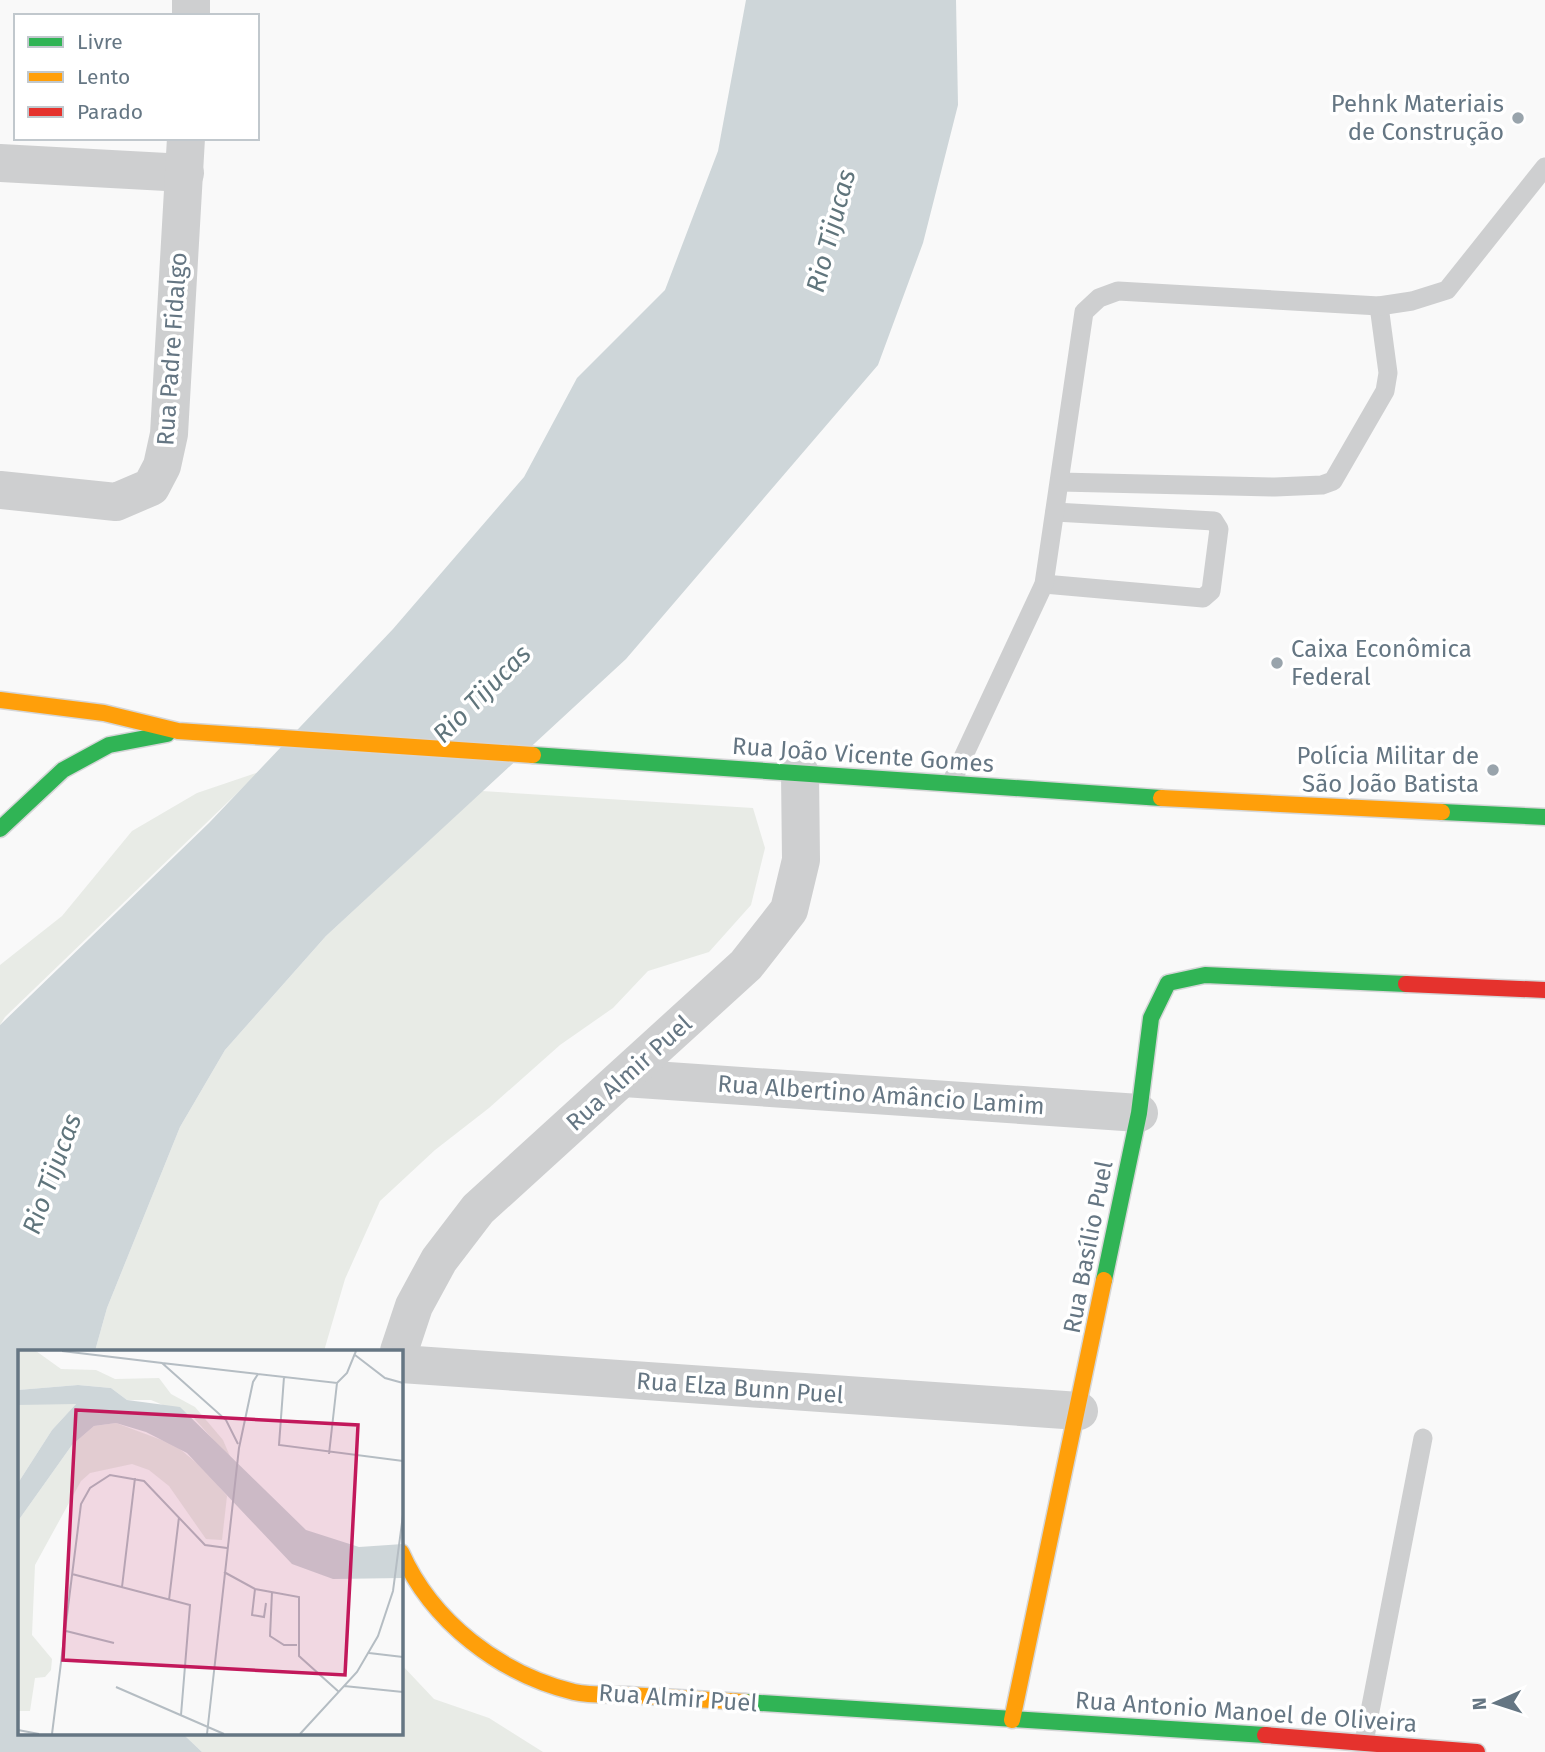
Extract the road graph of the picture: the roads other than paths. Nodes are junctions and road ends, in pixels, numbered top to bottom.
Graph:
1 (186, 155) edge
2 (0, 163) edge
3 (1545, 167) edge
4 (1380, 306) junction
5 (1060, 482) junction
6 (0, 490) edge
7 (1055, 512) junction
8 (1044, 584) junction
9 (0, 700) edge
10 (178, 731) junction
11 (800, 773) junction
12 (951, 783) junction
13 (1545, 817) edge
14 (0, 829) edge
15 (1545, 990) edge
16 (624, 1078) junction
17 (1139, 1113) junction
18 (399, 1350) edge
19 (402, 1364) edge
20 (1079, 1411) junction
21 (1423, 1438) dead end
22 (402, 1555) edge
23 (1012, 1720) junction
24 (1364, 1742) junction
25 (1477, 1752) edge

1 - 2 street
1 - 6 street, Rua Padre Fidalgo
3 - 4 lane
4 - 5 lane
4 - 5 lane
5 - 7 lane
7 - 8 lane
7 - 8 lane
8 - 12 lane
9 - 10 street
10 - 11 street, Rua João Vicente Gomes
10 - 14 street
11 - 12 street, Rua João Vicente Gomes
11 - 16 street, Rua Almir Puel
12 - 13 street, Rua João Vicente Gomes
15 - 17 street, Rua Basílio Puel
16 - 17 street, Rua Albertino Amâncio Lamim
16 - 18 street, Rua Almir Puel
17 - 20 street, Rua Basílio Puel
19 - 20 street, Rua Elza Bunn Puel
20 - 23 street, Rua Basílio Puel
21 - 24 lane
22 - 23 street, Rua Almir Puel
23 - 24 street, Rua Antonio Manoel de Oliveira
24 - 25 street, Rua Antonio Manoel de Oliveira

